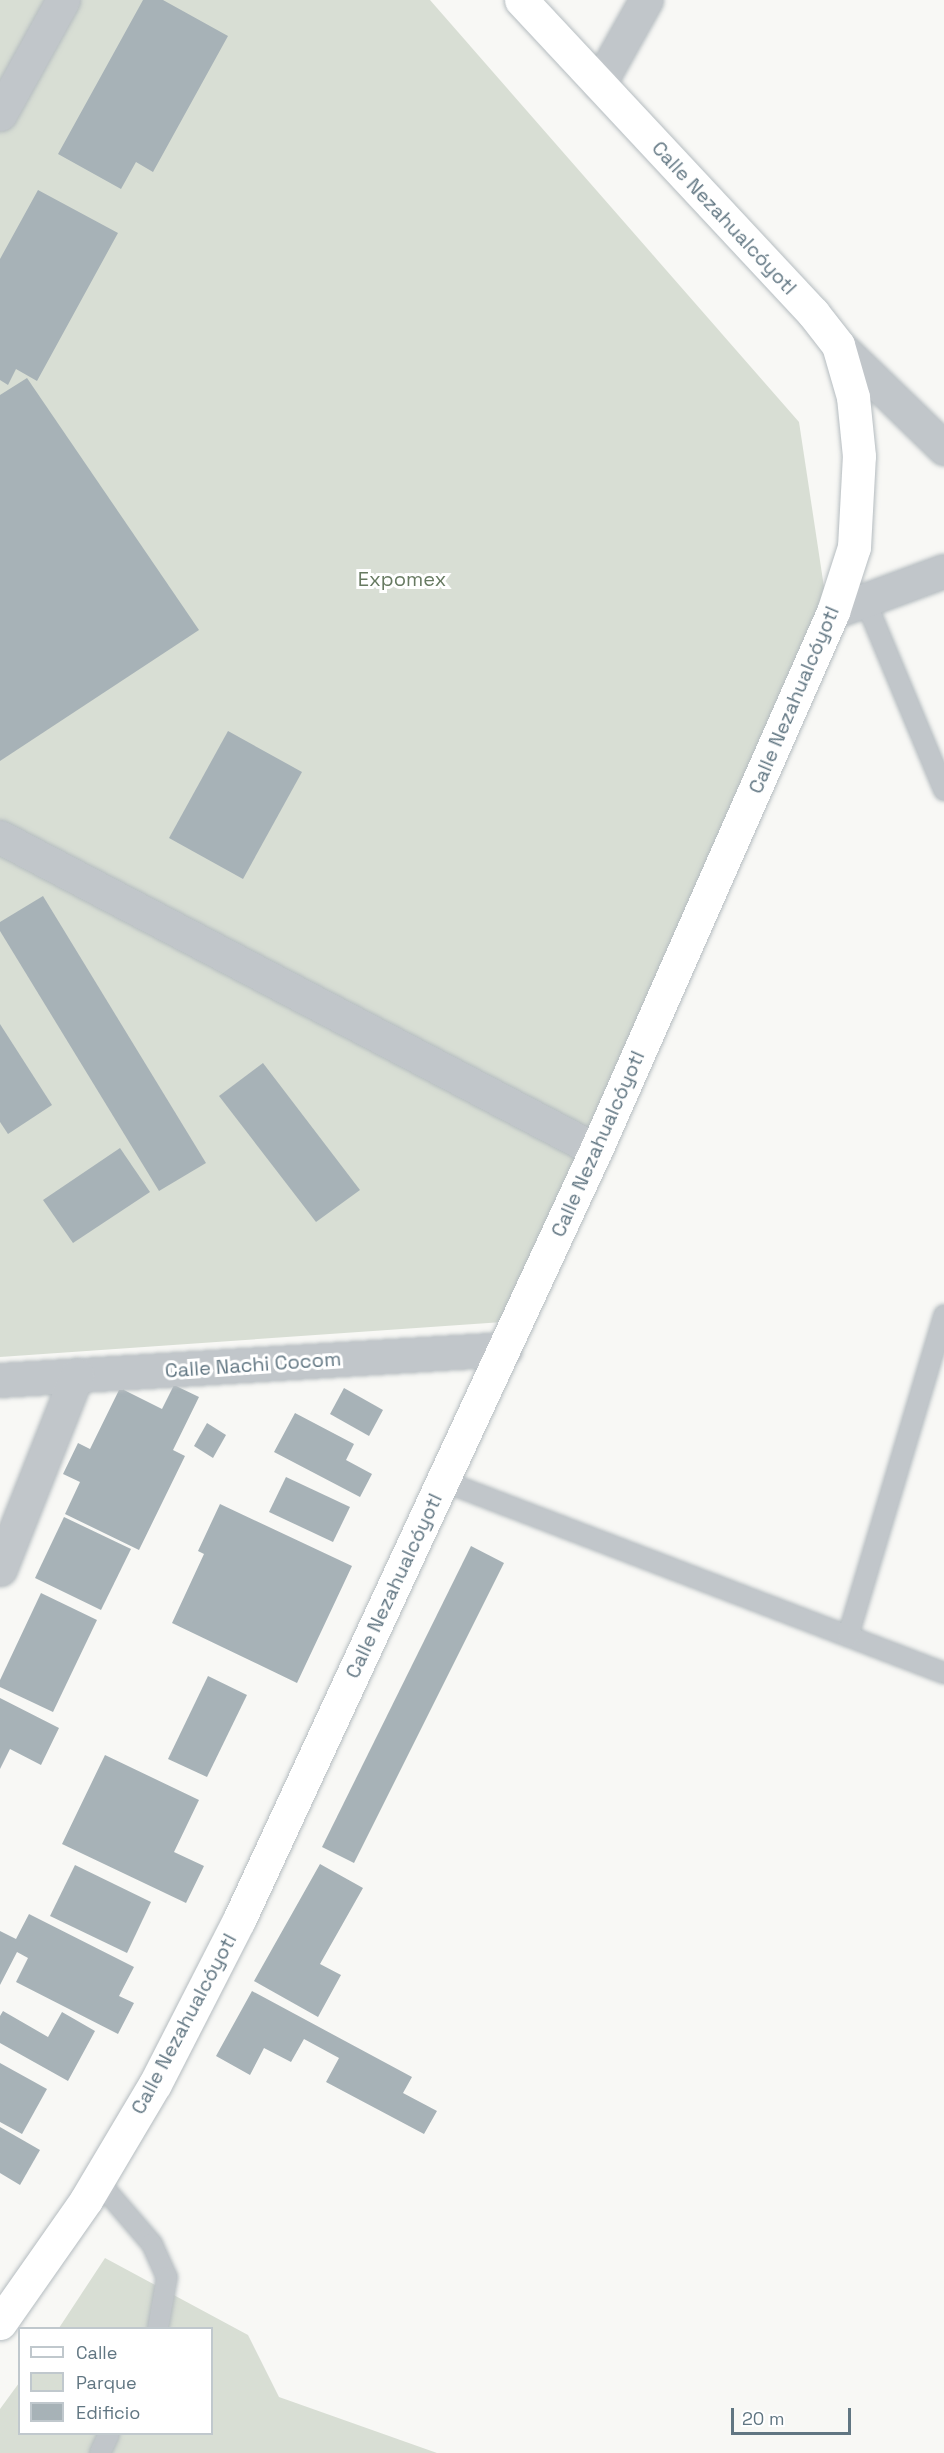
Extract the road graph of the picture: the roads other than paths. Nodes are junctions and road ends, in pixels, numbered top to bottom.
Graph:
1 (63, 0) edge
2 (520, 0) edge
3 (646, 0) edge
4 (599, 84) junction
5 (0, 114) edge
6 (838, 345) junction
7 (944, 448) edge
8 (944, 571) edge
9 (865, 600) junction
10 (833, 612) junction
11 (944, 790) edge
12 (0, 837) edge
13 (596, 1150) junction
14 (944, 1316) edge
15 (505, 1349) junction
16 (77, 1375) junction
17 (0, 1380) edge
18 (443, 1481) junction
19 (0, 1569) edge
20 (848, 1636) junction
21 (944, 1674) edge
22 (98, 2181) junction
23 (0, 2323) edge
24 (158, 2327) edge
25 (108, 2435) edge
26 (99, 2453) edge

1 - 5 street
2 - 4 street, Calle Nezahualcóyotl
3 - 4 street
4 - 6 street, Calle Nezahualcóyotl
6 - 7 street
6 - 10 street, Calle Nezahualcóyotl
8 - 9 street
9 - 10 street
9 - 11 lane
10 - 13 street, Calle Nezahualcóyotl
12 - 13 street
13 - 15 street, Calle Nezahualcóyotl
14 - 20 lane
15 - 16 street, Calle Nachi Cocom
15 - 18 street, Calle Nezahualcóyotl
16 - 17 street, Calle Nachi Cocom
16 - 19 street
18 - 20 lane
18 - 22 street, Calle Nezahualcóyotl
20 - 21 lane
22 - 23 street, Calle Nezahualcóyotl
22 - 24 lane
25 - 26 lane

